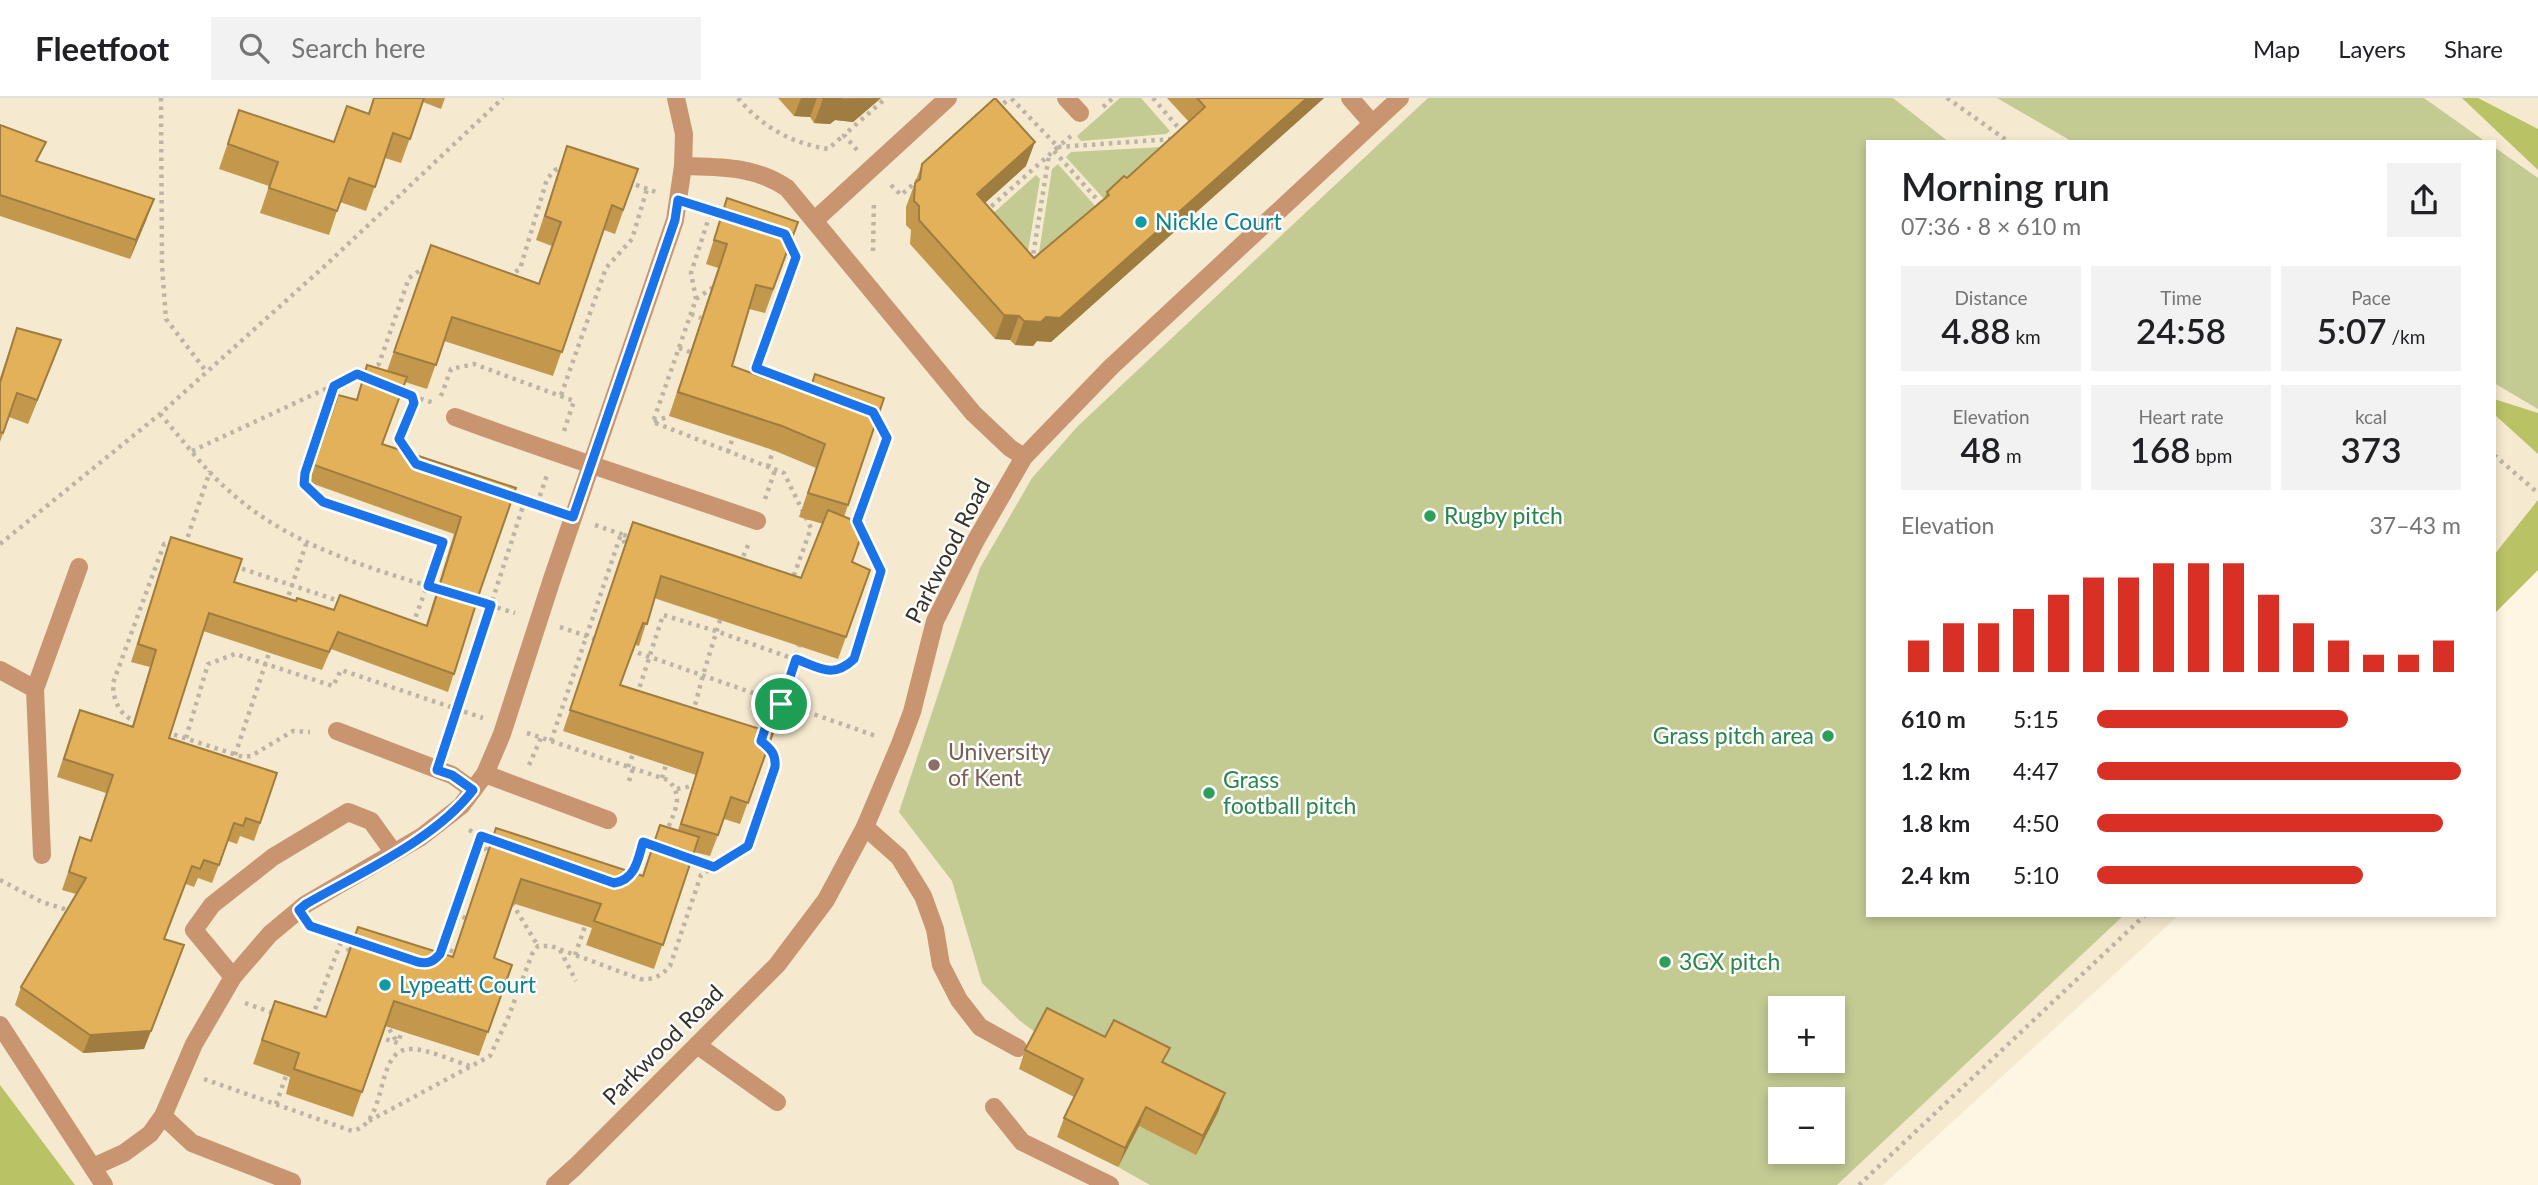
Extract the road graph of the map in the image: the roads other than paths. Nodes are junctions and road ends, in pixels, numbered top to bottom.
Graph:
1 (676, 98) edge
2 (948, 98) edge
3 (1066, 98) edge
4 (1350, 98) edge
5 (1400, 98) edge
6 (1084, 119) road end
7 (1372, 123) junction
8 (683, 166) junction
9 (815, 220) junction
10 (455, 416) dead end
11 (1024, 457) junction
12 (591, 463) junction
13 (757, 521) dead end
14 (79, 567) dead end
15 (0, 670) edge
16 (35, 690) junction
17 (337, 731) dead end
18 (485, 774) junction
19 (473, 790) junction
20 (608, 820) dead end
21 (864, 827) junction
22 (394, 853) junction
23 (42, 855) dead end
24 (230, 982) junction
25 (0, 1026) edge
26 (698, 1045) junction
27 (1018, 1048) dead end
28 (777, 1102) dead end
29 (994, 1107) dead end
30 (163, 1116) junction
31 (93, 1167) junction
32 (292, 1182) dead end
33 (104, 1185) edge
34 (555, 1185) edge
35 (1110, 1185) edge

1 - 8 street
2 - 9 street
3 - 6 street
4 - 7 street
5 - 7 street, Parkwood Road
7 - 11 street, Parkwood Road
8 - 9 street
8 - 12 street
9 - 11 street
10 - 12 street
11 - 21 street, Parkwood Road
12 - 13 street
12 - 18 street
14 - 16 street
15 - 16 street
16 - 23 street
17 - 19 street
18 - 19 street
18 - 20 street
19 - 22 street
21 - 26 street, Parkwood Road
21 - 27 street
22 - 24 street
22 - 24 street
24 - 30 street
25 - 31 street
26 - 28 street
26 - 34 street, Parkwood Road
29 - 35 street
30 - 31 street
30 - 32 street
31 - 33 street

